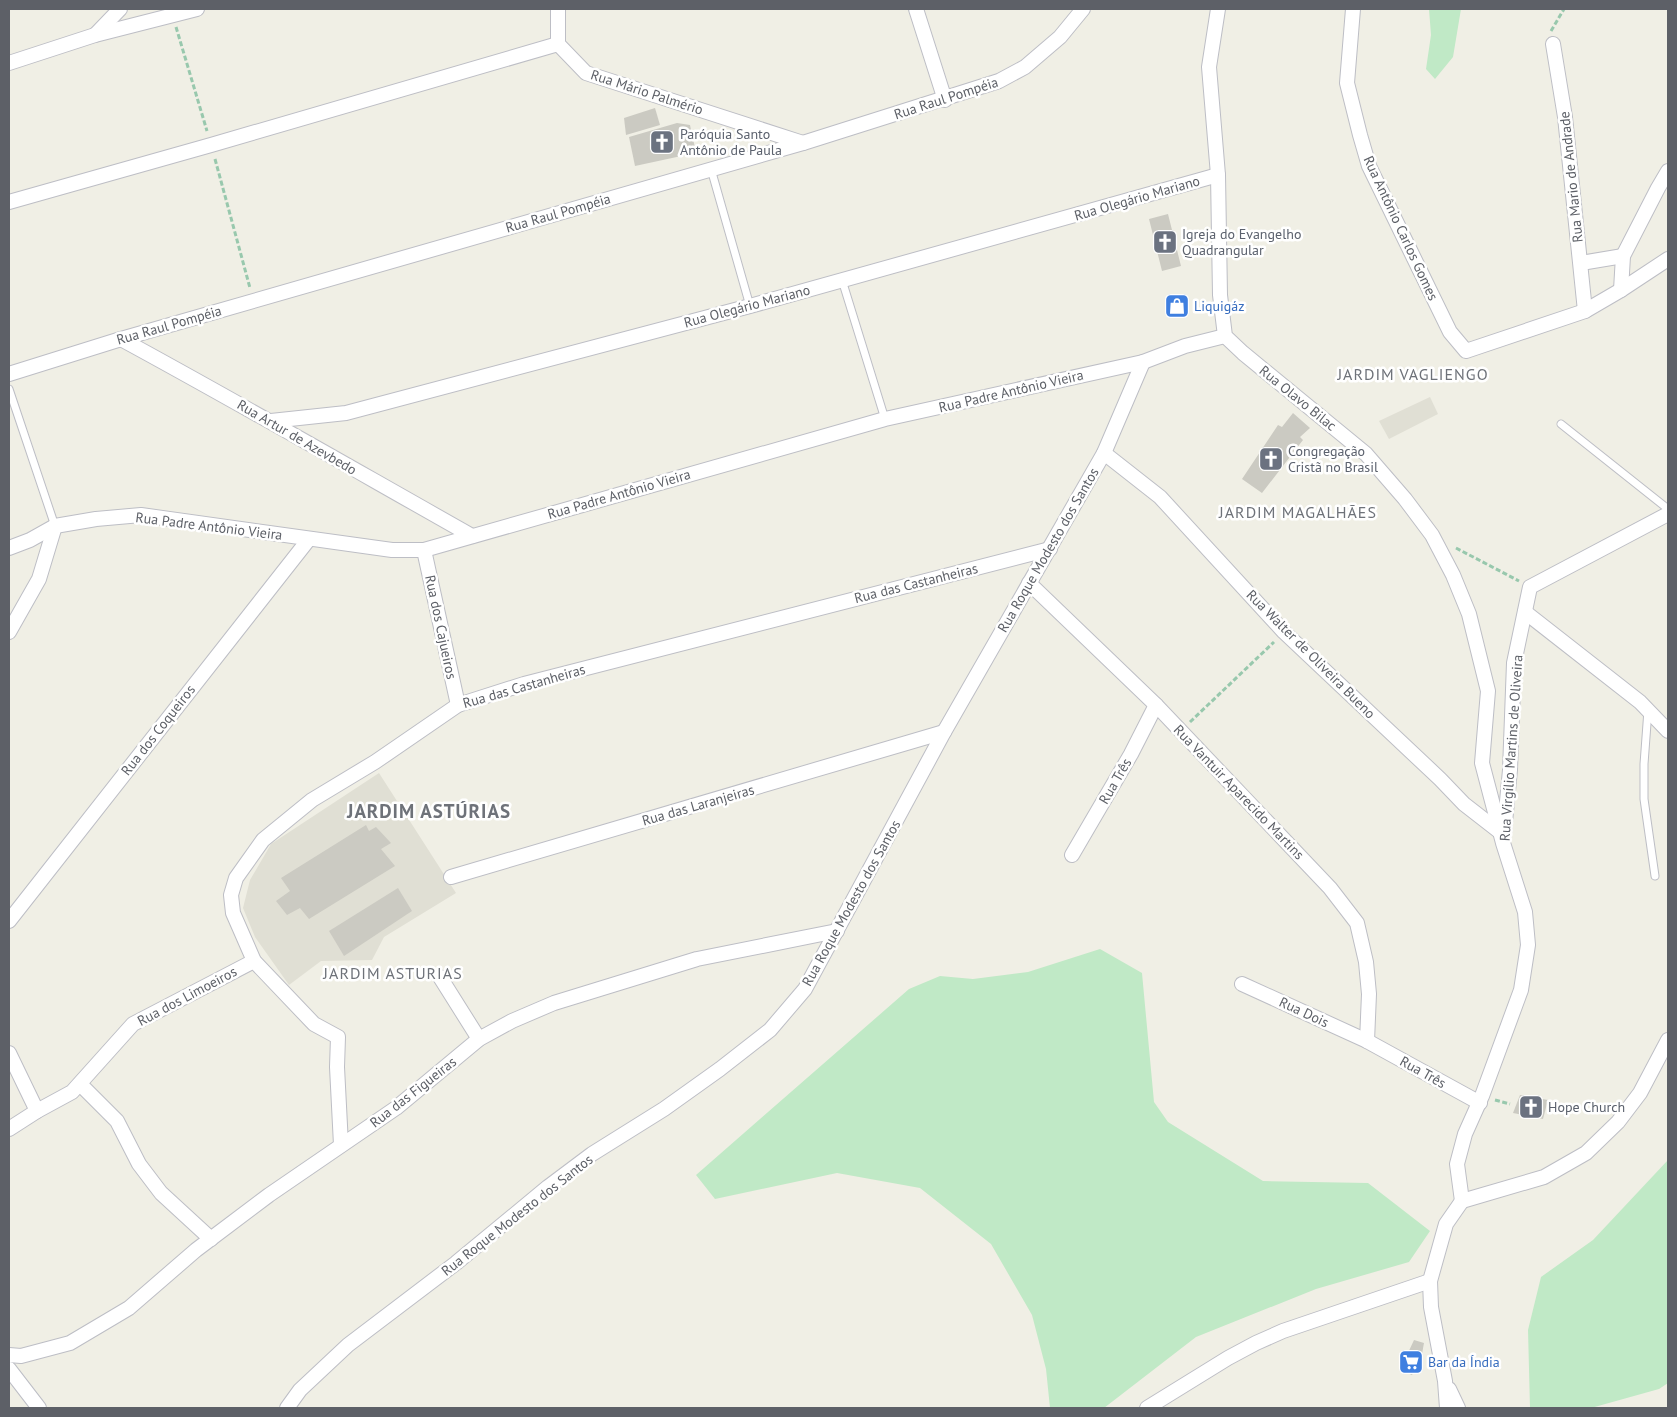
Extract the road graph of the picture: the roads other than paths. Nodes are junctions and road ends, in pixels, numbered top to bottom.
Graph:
1 (120, 9) edge
2 (197, 9) edge
3 (558, 9) edge
4 (916, 9) edge
5 (1083, 9) edge
6 (1218, 9) edge
7 (1353, 9) edge
8 (95, 35) junction
9 (558, 44) junction
10 (1553, 44) road end
11 (9, 63) edge
12 (945, 100) junction
13 (803, 143) junction
14 (710, 168) junction
15 (1668, 171) edge
16 (1218, 175) junction
17 (9, 202) edge
18 (1623, 256) junction
19 (1668, 259) edge
20 (1580, 263) junction
21 (842, 280) junction
22 (1621, 290) junction
23 (750, 306) junction
24 (1585, 311) junction
25 (1225, 336) junction
26 (121, 339) junction
27 (1143, 362) junction
28 (9, 374) edge
29 (9, 389) edge
30 (885, 419) junction
31 (271, 421) junction
32 (1561, 424) dead end
33 (1104, 452) junction
34 (1668, 509) edge
35 (1668, 514) edge
36 (55, 526) junction
37 (472, 536) junction
38 (309, 539) junction
39 (9, 548) edge
40 (1050, 549) junction
41 (424, 550) junction
42 (1029, 582) junction
43 (1525, 612) junction
44 (9, 632) edge
45 (458, 705) junction
46 (1156, 705) junction
47 (1648, 710) junction
48 (1668, 731) edge
49 (944, 732) junction
50 (1501, 838) junction
51 (1072, 855) dead end
52 (1655, 876) dead end
53 (451, 877) dead end
54 (9, 921) edge
55 (837, 931) junction
56 (254, 961) junction
57 (440, 977) dead end
58 (1242, 984) dead end
59 (479, 1040) junction
60 (1668, 1040) edge
61 (1367, 1041) junction
62 (9, 1053) edge
63 (80, 1084) junction
64 (1480, 1103) junction
65 (37, 1111) junction
66 (9, 1129) edge
67 (341, 1145) junction
68 (1462, 1202) junction
69 (211, 1239) junction
70 (1430, 1281) junction
71 (9, 1355) edge
72 (9, 1369) edge
73 (1445, 1381) junction
74 (39, 1408) edge
75 (288, 1408) edge
76 (1147, 1408) edge
77 (1447, 1408) edge
78 (1458, 1408) edge

1 - 8 street
2 - 8 street
3 - 9 street
4 - 12 street
5 - 12 street, Rua Raul Pompéia
6 - 16 street
7 - 24 street, Rua Antônio Carlos Gomes
8 - 11 street
9 - 13 street, Rua Mário Palmério
9 - 17 street
10 - 20 street, Rua Mario de Andrade
12 - 13 street, Rua Raul Pompéia
13 - 14 street, Rua Raul Pompéia
14 - 23 lane
14 - 26 street, Rua Raul Pompéia
15 - 18 street
16 - 21 street, Rua Olegário Mariano
16 - 25 street
18 - 20 street
18 - 22 street
19 - 22 street
20 - 24 street, Rua Mario de Andrade
21 - 23 street, Rua Olegário Mariano
21 - 30 lane
22 - 24 street
23 - 31 street, Rua Olegário Mariano
25 - 27 street, Rua Padre Antônio Vieira
25 - 50 street, Rua Olavo Bilac
26 - 28 street, Rua Raul Pompéia
26 - 31 street, Rua Artur de Azevbedo
27 - 30 street, Rua Padre Antônio Vieira
27 - 33 street, Rua Roque Modesto dos Santos
29 - 36 lane
30 - 37 street, Rua Padre Antônio Vieira
31 - 37 street, Rua Artur de Azevbedo
32 - 34 lane
33 - 40 street, Rua Roque Modesto dos Santos
33 - 50 street, Rua Walter de Oliveira Bueno
35 - 43 street, Rua Virgílio Martins de Oliveira
36 - 38 street, Rua Padre Antônio Vieira
36 - 39 street, Rua Padre Antônio Vieira
36 - 44 street
37 - 41 street, Rua Padre Antônio Vieira
38 - 41 street, Rua Padre Antônio Vieira
38 - 54 street, Rua dos Coqueiros
40 - 42 street, Rua Roque Modesto dos Santos
40 - 45 street, Rua das Castanheiras
41 - 45 street, Rua dos Cajueiros
42 - 46 street, Rua Vantuir Aparecido Martins
42 - 49 street, Rua Roque Modesto dos Santos
43 - 47 street
43 - 50 street, Rua Virgílio Martins de Oliveira
45 - 56 street, Rua das Castanheiras
46 - 51 street, Rua Três
46 - 61 street, Rua Vantuir Aparecido Martins
47 - 48 street
47 - 52 lane
49 - 53 street, Rua das Laranjeiras
49 - 55 street, Rua Roque Modesto dos Santos
50 - 64 street, Rua Virgílio Martins de Oliveira
55 - 59 street, Rua das Figueiras
55 - 75 street, Rua Roque Modesto dos Santos
56 - 63 street, Rua dos Limoeiros
56 - 67 street, Rua das Castanheiras
57 - 59 street
58 - 61 street, Rua Dois
59 - 67 street, Rua das Figueiras
60 - 68 street
61 - 64 street, Rua Três
62 - 65 street
63 - 65 street, Rua dos Limoeiros
63 - 69 street
64 - 68 street, Rua Virgílio Martins de Oliveira
65 - 66 street, Rua dos Limoeiros
67 - 69 street, Rua das Figueiras
68 - 70 street
69 - 71 street, Rua das Figueiras
70 - 73 street
70 - 76 street
72 - 74 street
73 - 77 street
73 - 78 street

